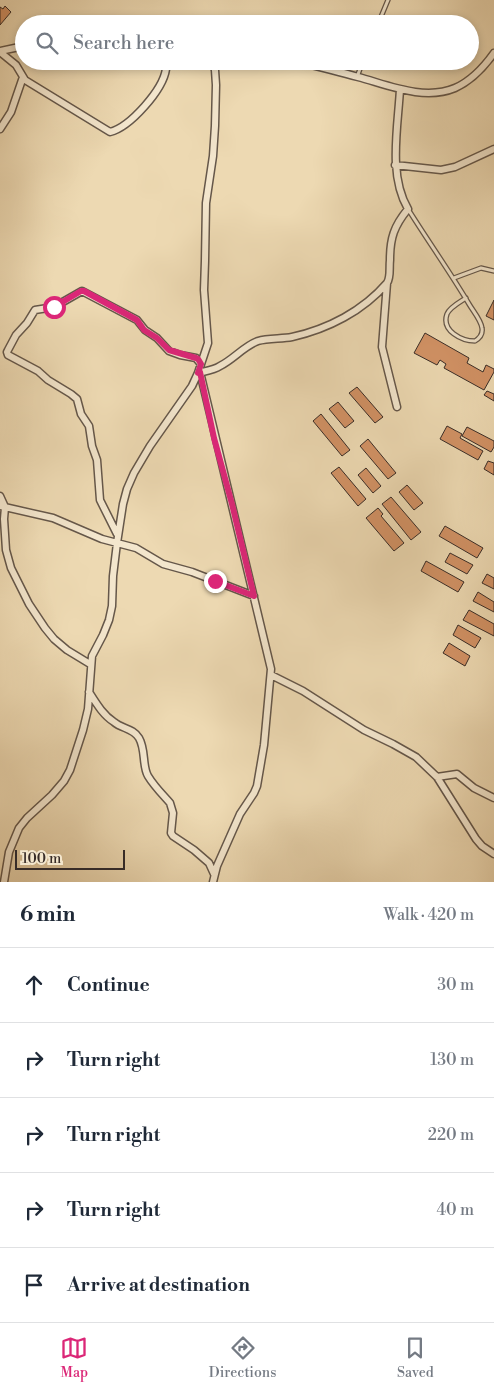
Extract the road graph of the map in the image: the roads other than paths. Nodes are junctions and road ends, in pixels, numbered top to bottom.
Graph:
1 (388, 0) edge
2 (382, 15) edge
3 (15, 48) edge
4 (0, 51) edge
5 (494, 52) edge
6 (15, 64) edge
7 (19, 70) edge
8 (166, 70) edge
9 (214, 70) edge
10 (330, 70) edge
11 (360, 70) edge
12 (23, 77) junction
13 (357, 77) junction
14 (400, 89) junction
15 (0, 130) edge
16 (494, 149) edge
17 (395, 165) junction
18 (408, 209) junction
19 (494, 271) edge
20 (454, 278) junction
21 (387, 284) junction
22 (466, 298) junction
23 (201, 364) junction
24 (199, 372) junction
25 (397, 406) dead end
26 (0, 496) edge
27 (3, 506) edge
28 (118, 536) junction
29 (117, 543) junction
30 (254, 596) junction
31 (90, 664) junction
32 (271, 675) junction
33 (89, 692) junction
34 (437, 777) junction
35 (494, 798) edge
36 (494, 854) edge
37 (214, 874) junction
38 (4, 882) edge
39 (213, 882) edge

1 - 2 lane
3 - 4 street
4 - 6 street
5 - 14 street
7 - 12 street
8 - 12 street
9 - 23 street
10 - 13 street
11 - 13 lane
12 - 15 street
13 - 14 street
14 - 17 street
16 - 17 street
17 - 18 street
18 - 20 lane
18 - 21 street
19 - 20 lane
20 - 22 lane
21 - 24 street
21 - 25 street
22 - 22 lane
23 - 24 street
23 - 28 street
24 - 28 street
24 - 30 street
26 - 27 street
27 - 29 street
27 - 31 street
28 - 29 street
29 - 30 street
29 - 31 street
30 - 32 street
31 - 33 street
32 - 34 street
32 - 37 street
33 - 37 street
33 - 38 street
34 - 35 street
34 - 36 street
37 - 39 street

